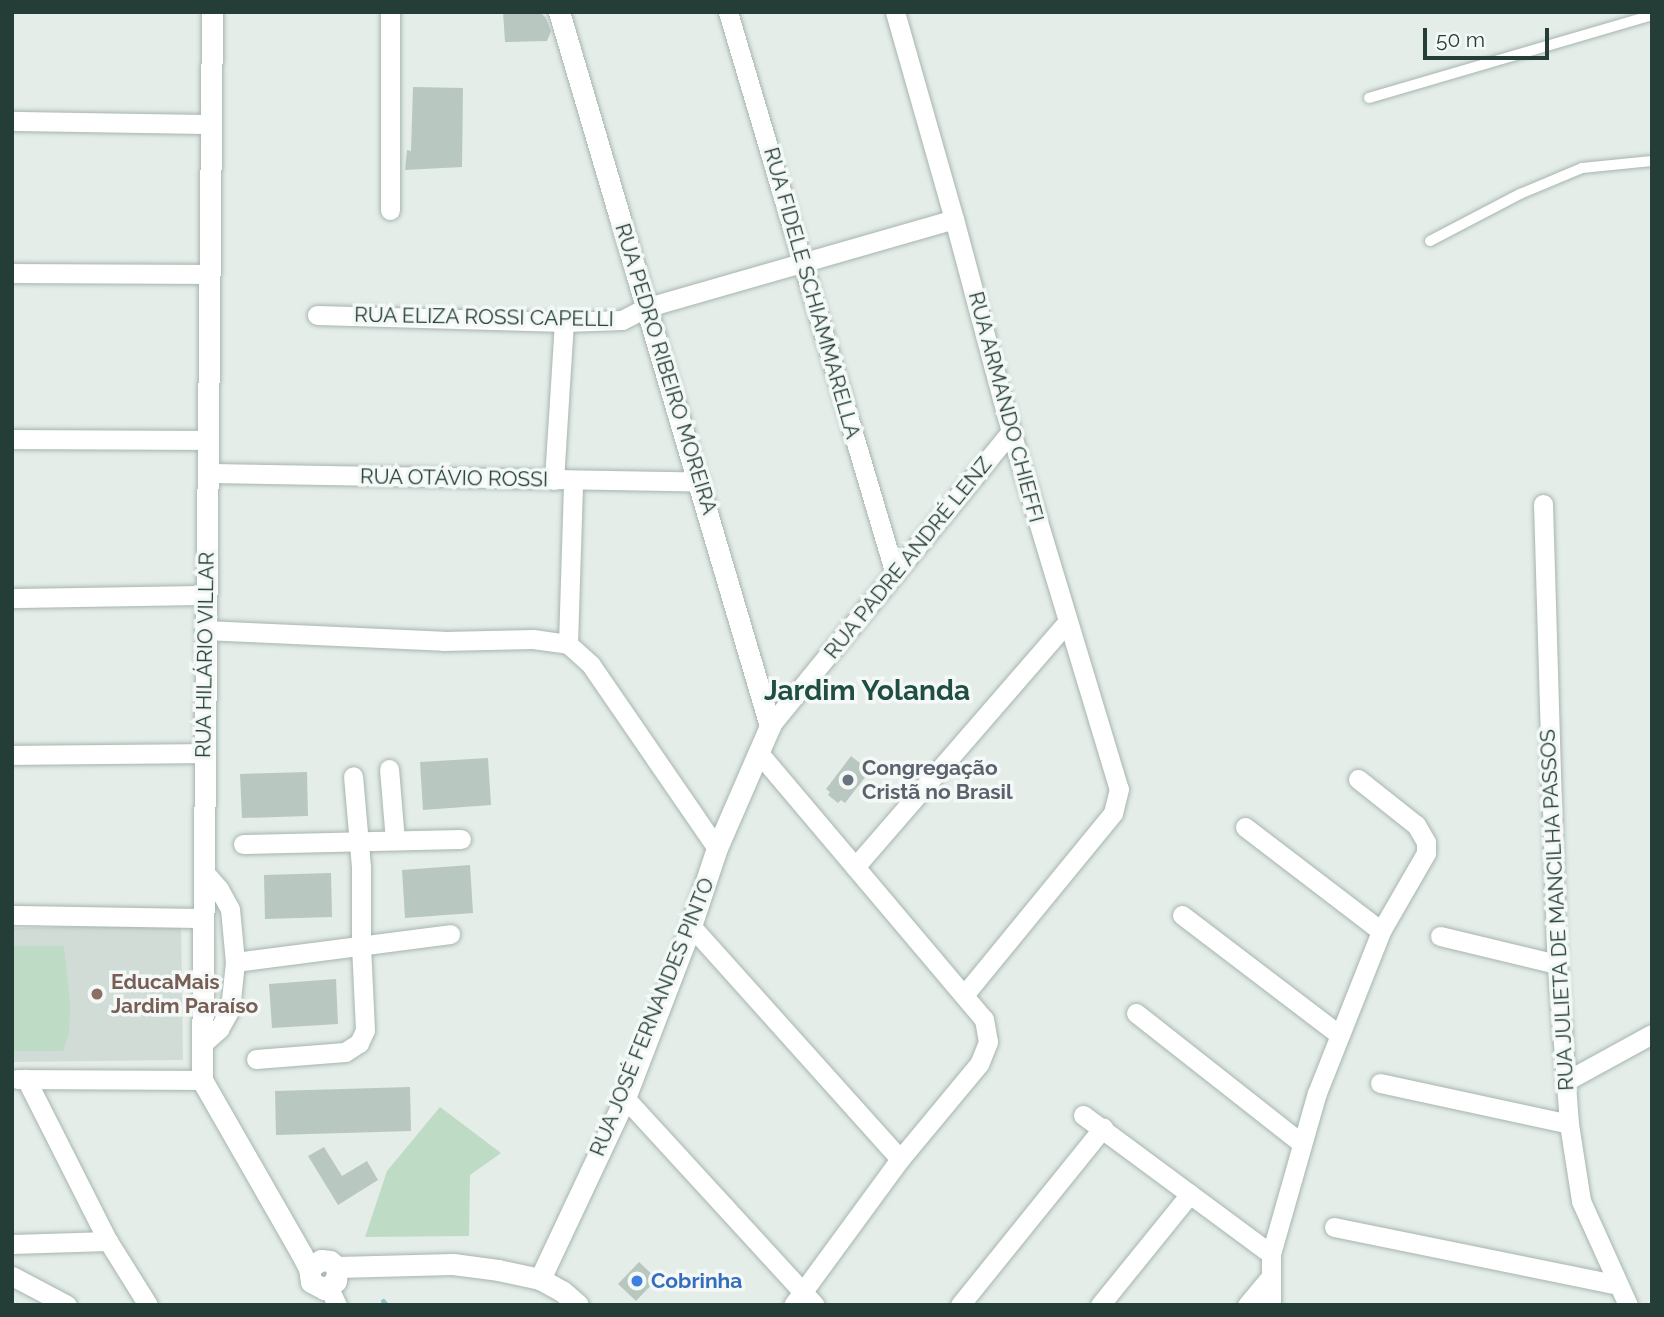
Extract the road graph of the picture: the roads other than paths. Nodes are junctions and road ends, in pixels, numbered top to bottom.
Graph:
1 (212, 12) edge
2 (390, 12) edge
3 (559, 12) edge
4 (728, 12) edge
5 (895, 12) edge
6 (1652, 15) edge
7 (1369, 98) dead end
8 (12, 121) edge
9 (211, 124) junction
10 (1652, 161) edge
11 (390, 209) dead end
12 (954, 219) junction
13 (1430, 241) dead end
14 (803, 262) junction
15 (12, 273) edge
16 (209, 274) junction
17 (648, 307) junction
18 (317, 315) dead end
19 (564, 322) junction
20 (1011, 432) junction
21 (12, 439) edge
22 (208, 440) junction
23 (207, 474) junction
24 (564, 481) junction
25 (700, 482) junction
26 (1543, 504) dead end
27 (895, 574) junction
28 (206, 595) junction
29 (12, 597) edge
30 (1067, 622) junction
31 (204, 630) junction
32 (568, 644) junction
33 (771, 726) junction
34 (758, 752) junction
35 (203, 753) junction
36 (12, 755) edge
37 (389, 769) dead end
38 (354, 776) dead end
39 (1358, 779) dead end
40 (1245, 827) dead end
41 (461, 839) dead end
42 (360, 840) junction
43 (395, 840) junction
44 (243, 844) dead end
45 (717, 848) junction
46 (855, 867) junction
47 (204, 872) junction
48 (12, 915) edge
49 (1182, 915) dead end
50 (203, 918) junction
51 (691, 926) junction
52 (1381, 931) junction
53 (450, 934) dead end
54 (1440, 936) dead end
55 (361, 944) junction
56 (235, 961) junction
57 (1557, 964) junction
58 (964, 995) junction
59 (1136, 1013) dead end
60 (1338, 1034) junction
61 (1652, 1034) edge
62 (202, 1044) junction
63 (256, 1059) dead end
64 (19, 1079) edge
65 (202, 1080) junction
66 (1566, 1081) junction
67 (1380, 1083) dead end
68 (625, 1098) junction
69 (1083, 1115) dead end
70 (1569, 1124) junction
71 (1103, 1128) junction
72 (1301, 1143) junction
73 (900, 1159) junction
74 (1190, 1194) junction
75 (1334, 1227) dead end
76 (108, 1241) junction
77 (12, 1244) edge
78 (1271, 1254) junction
79 (337, 1267) junction
80 (309, 1268) junction
81 (12, 1276) edge
82 (1270, 1278) junction
83 (540, 1279) junction
84 (1618, 1285) junction
85 (333, 1296) edge
86 (804, 1300) edge
87 (66, 1305) edge
88 (148, 1305) edge
89 (578, 1305) edge
90 (960, 1305) edge
91 (1100, 1305) edge
92 (1247, 1305) edge
93 (1271, 1305) edge
94 (1628, 1305) edge

1 - 9 street, RUA HILÁRIO VILLAR
2 - 11 street
3 - 17 street, RUA PEDRO RIBEIRO MOREIRA
4 - 14 street, RUA FIDELE SCHIAMMARELLA
5 - 12 street, RUA ARMANDO CHIEFFI
6 - 7 lane
8 - 9 street
9 - 16 street, RUA HILÁRIO VILLAR
10 - 13 lane
12 - 14 street, RUA ELIZA ROSSI CAPELLI
12 - 20 street, RUA ARMANDO CHIEFFI
14 - 17 street, RUA ELIZA ROSSI CAPELLI
14 - 27 street, RUA FIDELE SCHIAMMARELLA
15 - 16 street
16 - 22 street, RUA HILÁRIO VILLAR
17 - 19 street, RUA ELIZA ROSSI CAPELLI
17 - 25 street, RUA PEDRO RIBEIRO MOREIRA
18 - 19 street, RUA ELIZA ROSSI CAPELLI
19 - 24 street
20 - 27 street, RUA PADRE ANDRÉ LENZ
20 - 30 street, RUA ARMANDO CHIEFFI
21 - 22 street
22 - 23 street, RUA HILÁRIO VILLAR
23 - 24 street, RUA OTÁVIO ROSSI
23 - 28 street, RUA HILÁRIO VILLAR
24 - 25 street, RUA OTÁVIO ROSSI
24 - 32 street
25 - 33 street, RUA PEDRO RIBEIRO MOREIRA
26 - 57 street, RUA JULIETA DE MANCILHA PASSOS
27 - 33 street, RUA PADRE ANDRÉ LENZ
28 - 29 street
28 - 31 street, RUA HILÁRIO VILLAR
30 - 46 street
30 - 58 street, RUA ARMANDO CHIEFFI
31 - 32 street
31 - 35 street, RUA HILÁRIO VILLAR
32 - 45 street
33 - 34 street, RUA PADRE ANDRÉ LENZ
34 - 45 street, RUA JOSÉ FERNANDES PINTO
34 - 46 street
35 - 36 street
35 - 47 street, RUA HILÁRIO VILLAR
37 - 43 street
38 - 42 street
39 - 52 street
40 - 52 street
41 - 43 street
42 - 43 street
42 - 44 street
42 - 55 street
45 - 51 street, RUA JOSÉ FERNANDES PINTO
46 - 58 street
47 - 50 street, RUA HILÁRIO VILLAR
47 - 56 street
48 - 50 street
49 - 60 street
50 - 62 street, RUA HILÁRIO VILLAR
51 - 68 street, RUA JOSÉ FERNANDES PINTO
51 - 73 street
52 - 60 street
53 - 55 street
54 - 57 street
55 - 56 street
55 - 63 street
56 - 62 street
57 - 66 street, RUA JULIETA DE MANCILHA PASSOS
58 - 73 street
59 - 72 street
60 - 72 street
61 - 66 street
62 - 65 street, RUA HILÁRIO VILLAR
64 - 65 street
64 - 76 street
65 - 80 street, RUA HILÁRIO VILLAR
66 - 70 street, RUA JULIETA DE MANCILHA PASSOS
67 - 70 street
68 - 83 street, RUA JOSÉ FERNANDES PINTO
68 - 86 street
69 - 71 street
70 - 84 street, RUA JULIETA DE MANCILHA PASSOS
71 - 74 street
71 - 90 street
72 - 78 street
73 - 86 street
74 - 78 street
74 - 91 street
75 - 84 street
76 - 77 street
76 - 88 street
78 - 82 street
79 - 80 street
79 - 83 street
79 - 85 street, RUA HILÁRIO VILLAR
80 - 85 street, RUA HILÁRIO VILLAR
81 - 87 street
82 - 92 street
82 - 93 street
83 - 89 street
84 - 94 street, RUA JULIETA DE MANCILHA PASSOS

